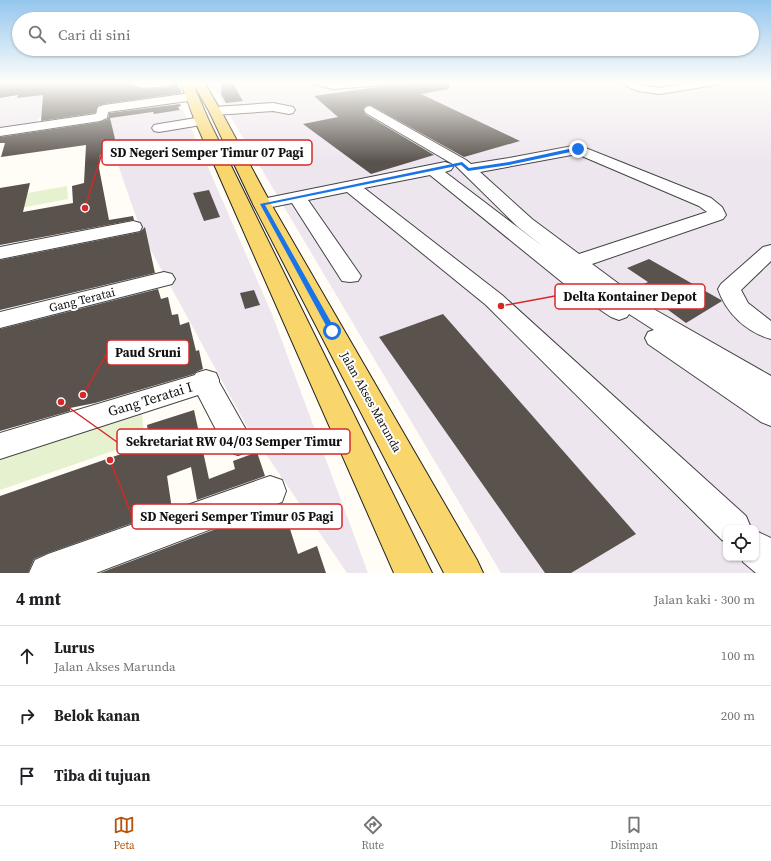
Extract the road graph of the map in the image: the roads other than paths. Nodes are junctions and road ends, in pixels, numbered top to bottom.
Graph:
1 (105, 109) edge
2 (204, 109) edge
3 (255, 109) edge
4 (284, 109) edge
5 (289, 110) dead end
6 (370, 110) dead end
7 (208, 116) junction
8 (159, 128) dead end
9 (0, 132) edge
10 (465, 166) junction
11 (432, 169) junction
12 (350, 186) junction
13 (297, 197) junction
14 (262, 204) junction
15 (133, 227) dead end
16 (770, 251) dead end
17 (0, 253) edge
18 (576, 262) junction
19 (350, 276) dead end
20 (164, 279) dead end
21 (0, 320) edge
22 (771, 331) edge
23 (771, 389) edge
24 (771, 414) edge
25 (238, 442) dead end
26 (0, 446) edge
27 (270, 491) dead end
28 (731, 525) edge
29 (759, 551) edge
30 (771, 562) edge
31 (48, 573) edge
32 (413, 573) edge
33 (464, 573) edge

1 - 9 street
2 - 7 main road, Jalan Akses Marunda
3 - 7 street
4 - 5 street
6 - 10 street
7 - 8 street
7 - 14 main road, Jalan Akses Marunda
7 - 32 main road, Jalan Akses Marunda
10 - 11 street
10 - 18 street
10 - 18 street
11 - 12 street
11 - 24 street
12 - 13 street
12 - 28 street
13 - 14 street
13 - 19 street
14 - 33 main road, Jalan Akses Marunda
15 - 17 street
16 - 22 street
18 - 23 street
20 - 21 street, Gang Teratai
25 - 26 street, Gang Teratai I
27 - 31 street
29 - 30 street

